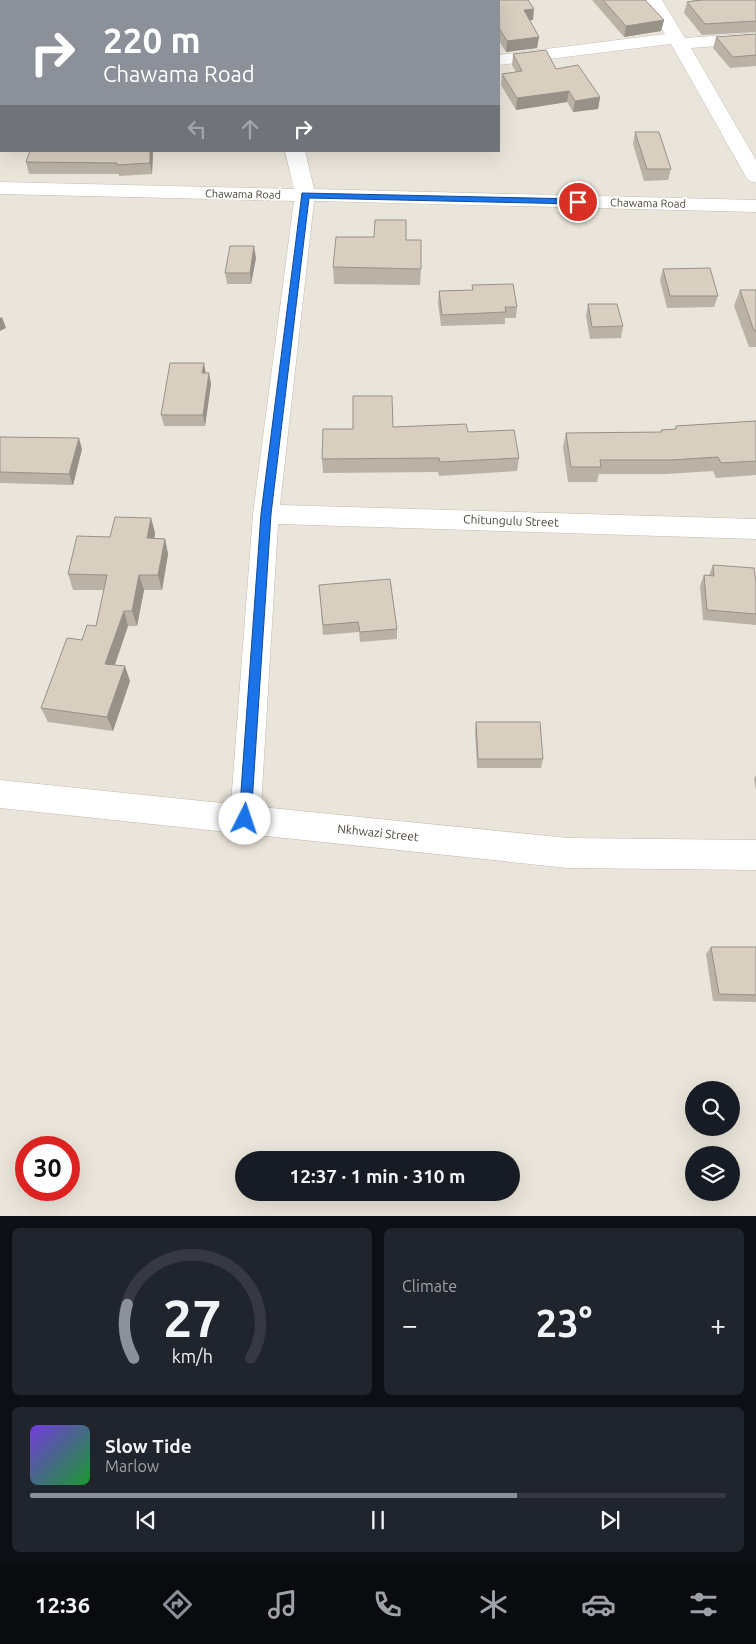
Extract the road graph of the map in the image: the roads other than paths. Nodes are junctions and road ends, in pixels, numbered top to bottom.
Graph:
1 (654, 0) edge
2 (756, 38) edge
3 (677, 41) junction
4 (500, 60) edge
5 (295, 152) edge
6 (756, 177) edge
7 (0, 188) edge
8 (305, 195) junction
9 (756, 206) edge
10 (266, 514) junction
11 (756, 529) edge
12 (0, 794) edge
13 (245, 819) junction
14 (756, 855) edge

1 - 3 street
2 - 3 street
3 - 4 street
3 - 6 street
5 - 8 street
7 - 8 street, Chawama Road
8 - 9 street, Chawama Road
8 - 10 street
10 - 11 street, Chitungulu Street
10 - 13 street
12 - 13 street, Nkhwazi Street
13 - 14 street, Nkhwazi Street

